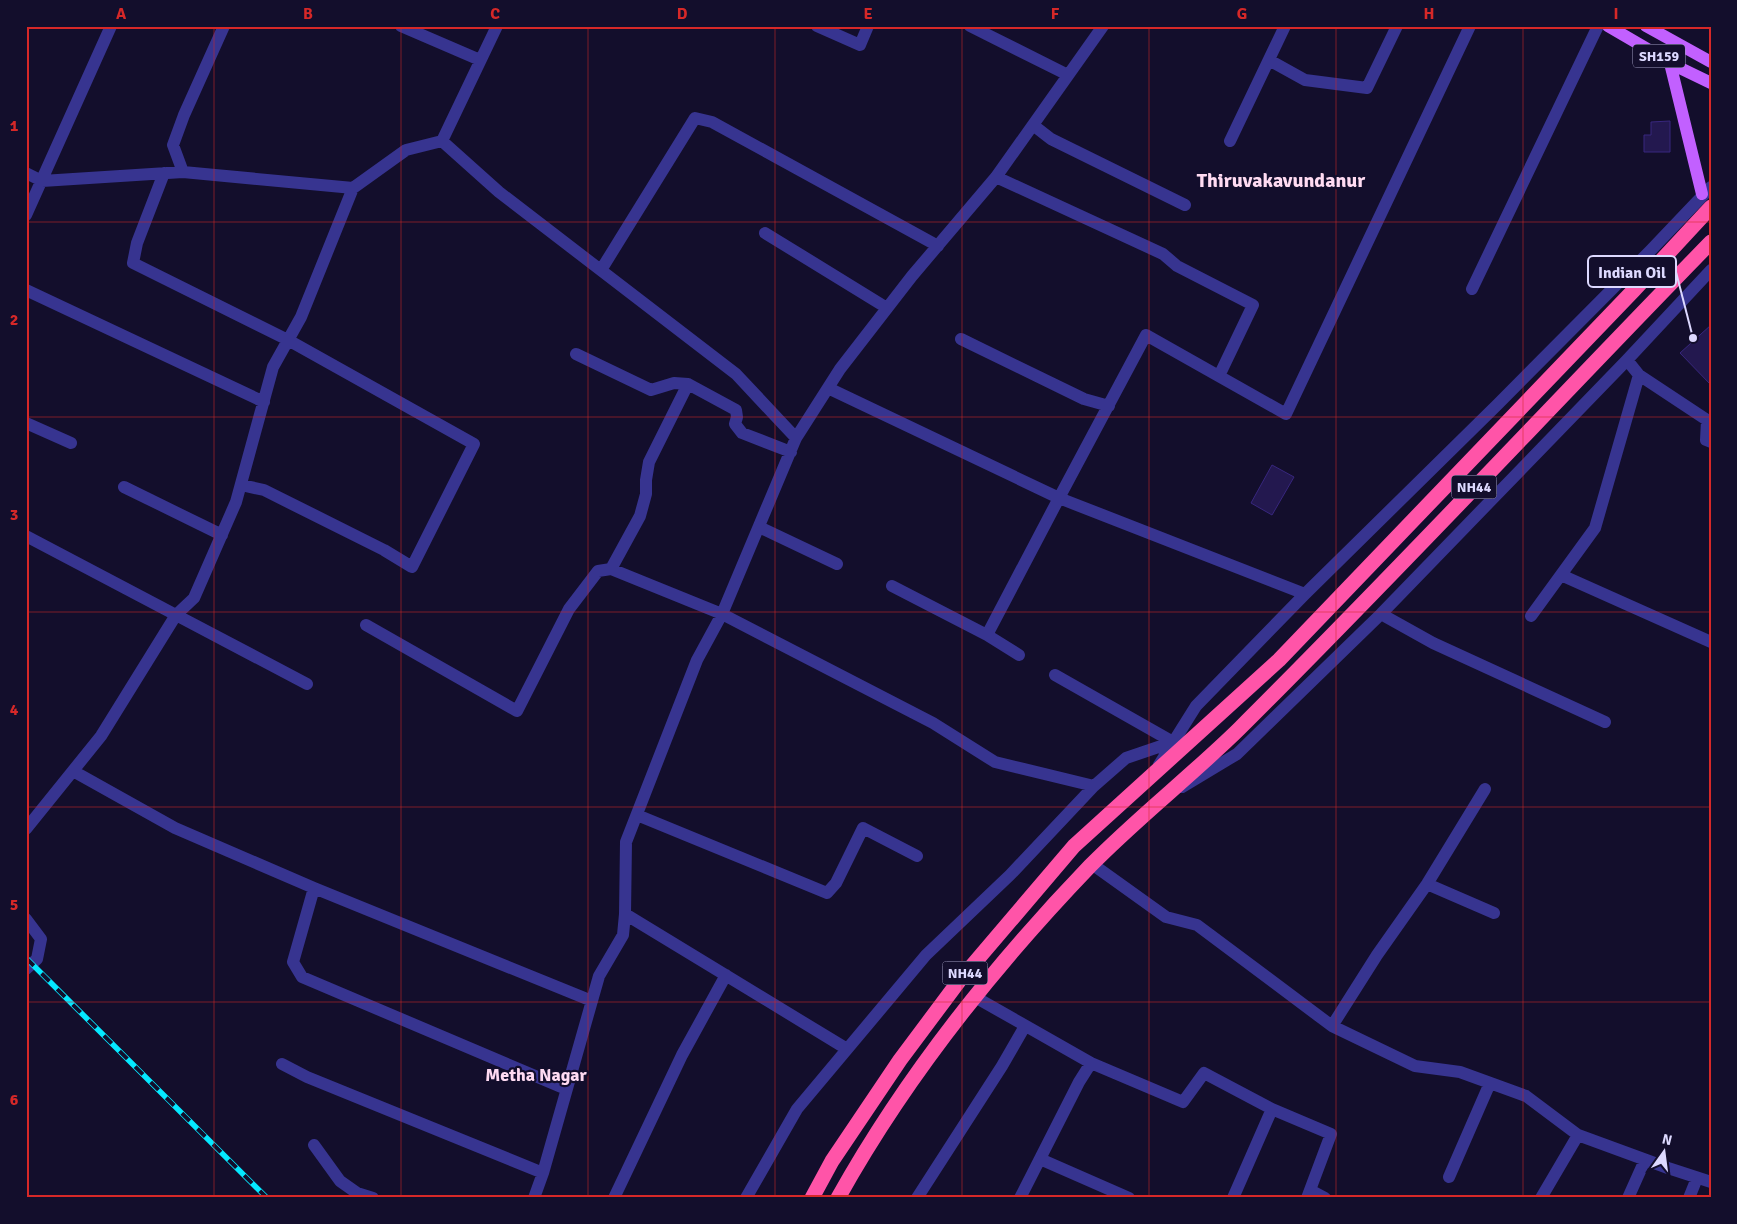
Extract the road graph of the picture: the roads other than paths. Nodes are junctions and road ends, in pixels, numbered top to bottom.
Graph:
1 (111, 26) edge
2 (224, 26) edge
3 (401, 26) edge
4 (497, 26) edge
5 (817, 26) edge
6 (868, 26) edge
7 (970, 26) edge
8 (1103, 26) edge
9 (1285, 26) edge
10 (1398, 26) edge
11 (1470, 26) edge
12 (1598, 26) edge
13 (1608, 26) edge
14 (1646, 26) edge
15 (480, 60) junction
16 (1269, 60) junction
17 (1670, 62) junction
18 (1711, 62) edge
19 (1068, 75) junction
20 (1711, 83) edge
21 (1033, 125) junction
22 (442, 141) junction
23 (1230, 141) dead end
24 (183, 172) junction
25 (26, 173) edge
26 (164, 173) junction
27 (996, 177) junction
28 (42, 181) junction
29 (353, 188) junction
30 (1708, 196) edge
31 (1185, 205) dead end
32 (26, 215) edge
33 (765, 233) dead end
34 (1711, 242) edge
35 (938, 246) junction
36 (600, 270) junction
37 (1711, 270) edge
38 (1472, 289) dead end
39 (26, 290) edge
40 (887, 308) junction
41 (961, 339) dead end
42 (288, 340) junction
43 (576, 354) dead end
44 (1627, 360) junction
45 (1639, 375) junction
46 (1218, 376) junction
47 (688, 384) junction
48 (828, 388) junction
49 (264, 402) junction
50 (1109, 406) junction
51 (26, 423) edge
52 (796, 438) junction
53 (71, 442) dead end
54 (1711, 442) edge
55 (791, 452) junction
56 (241, 485) junction
57 (124, 487) dead end
58 (1059, 498) junction
59 (759, 527) junction
60 (222, 535) junction
61 (26, 536) edge
62 (837, 564) dead end
63 (611, 568) junction
64 (1561, 575) junction
65 (892, 586) dead end
66 (1305, 594) junction
67 (722, 614) junction
68 (1381, 614) junction
69 (176, 615) junction
70 (1531, 616) dead end
71 (366, 625) dead end
72 (987, 635) junction
73 (1711, 642) edge
74 (1019, 655) dead end
75 (1056, 675) dead end
76 (307, 684) dead end
77 (1605, 722) dead end
78 (1173, 742) junction
79 (73, 771) junction
80 (1152, 776) junction
81 (1094, 786) junction
82 (1485, 789) dead end
83 (1164, 798) junction
84 (637, 815) junction
85 (26, 829) edge
86 (917, 856) dead end
87 (1092, 864) junction
88 (1427, 884) junction
89 (314, 888) junction
90 (1494, 913) dead end
91 (625, 914) junction
92 (26, 919) edge
93 (26, 969) edge
94 (726, 974) junction
95 (975, 997) junction
96 (592, 1001) junction
97 (1025, 1026) junction
98 (1332, 1026) junction
99 (847, 1049) junction
100 (282, 1064) dead end
101 (1091, 1064) junction
102 (1490, 1083) junction
103 (566, 1089) junction
104 (1272, 1108) junction
105 (1578, 1135) junction
106 (314, 1145) dead end
107 (1040, 1159) junction
108 (1644, 1160) junction
109 (543, 1172) junction
110 (1449, 1177) dead end
111 (1697, 1178) junction
112 (1711, 1182) edge
113 (1309, 1194) edge
114 (373, 1198) edge
115 (534, 1198) edge
116 (614, 1198) edge
117 (746, 1198) edge
118 (812, 1198) edge
119 (838, 1198) edge
120 (917, 1198) edge
121 (1020, 1198) edge
122 (1130, 1198) edge
123 (1233, 1198) edge
124 (1325, 1198) edge
125 (1541, 1198) edge
126 (1628, 1198) edge
127 (1689, 1198) edge

1 - 28 street
2 - 24 street
3 - 15 street
4 - 15 street
5 - 6 street
7 - 19 street
8 - 19 street
9 - 16 street
10 - 16 street
11 - 46 street
12 - 38 street
13 - 17 main road, SH159
14 - 18 main road
15 - 22 street
16 - 23 street
17 - 20 main road, SH159
17 - 30 main road
19 - 21 street
21 - 27 street
21 - 31 street
22 - 29 street
22 - 36 street
24 - 26 street
24 - 29 street
25 - 28 street
26 - 28 street
26 - 42 street
27 - 35 street
27 - 46 street
28 - 32 street
29 - 42 street
30 - 66 street
30 - 80 highway, NH44
33 - 40 street
34 - 83 highway, NH44
35 - 36 street
35 - 40 street
36 - 52 street
37 - 44 street
39 - 49 street
40 - 48 street
41 - 50 street
42 - 49 street
42 - 56 street
43 - 47 street
44 - 45 street
44 - 68 street
45 - 54 street
45 - 64 street
46 - 50 street
47 - 55 street
47 - 63 street
48 - 52 street
48 - 58 street
49 - 56 street
50 - 58 street
51 - 53 street
52 - 55 street
55 - 59 street
56 - 60 street
57 - 60 street
58 - 66 street
58 - 72 street
59 - 62 street
59 - 67 street
60 - 69 street
61 - 69 street
63 - 67 street
63 - 71 street
64 - 70 street
64 - 73 street
65 - 72 street
66 - 78 street
67 - 81 street
67 - 84 street
68 - 77 street
68 - 83 street
69 - 76 street
69 - 79 street
72 - 74 street
75 - 78 street
78 - 80 street
78 - 81 street
79 - 85 street
79 - 89 street
80 - 118 highway, NH44
81 - 99 street
82 - 88 street
83 - 87 highway, NH44
84 - 86 street
84 - 91 street
87 - 95 highway, NH44
87 - 98 street
88 - 90 street
88 - 98 street
89 - 96 street
89 - 103 street
91 - 94 street
91 - 96 street
92 - 93 street
94 - 99 street
94 - 116 street
95 - 97 street
95 - 119 highway, NH44
96 - 103 street
97 - 101 street
97 - 120 street
98 - 102 street
99 - 117 street
100 - 109 street
101 - 104 street
101 - 107 street
102 - 105 street
102 - 110 street
103 - 109 street
104 - 113 street
104 - 123 street
105 - 108 street
105 - 125 street
106 - 114 street
107 - 121 street
107 - 122 street
108 - 111 street
108 - 126 street
109 - 115 street
111 - 112 street
111 - 127 street
113 - 124 street

